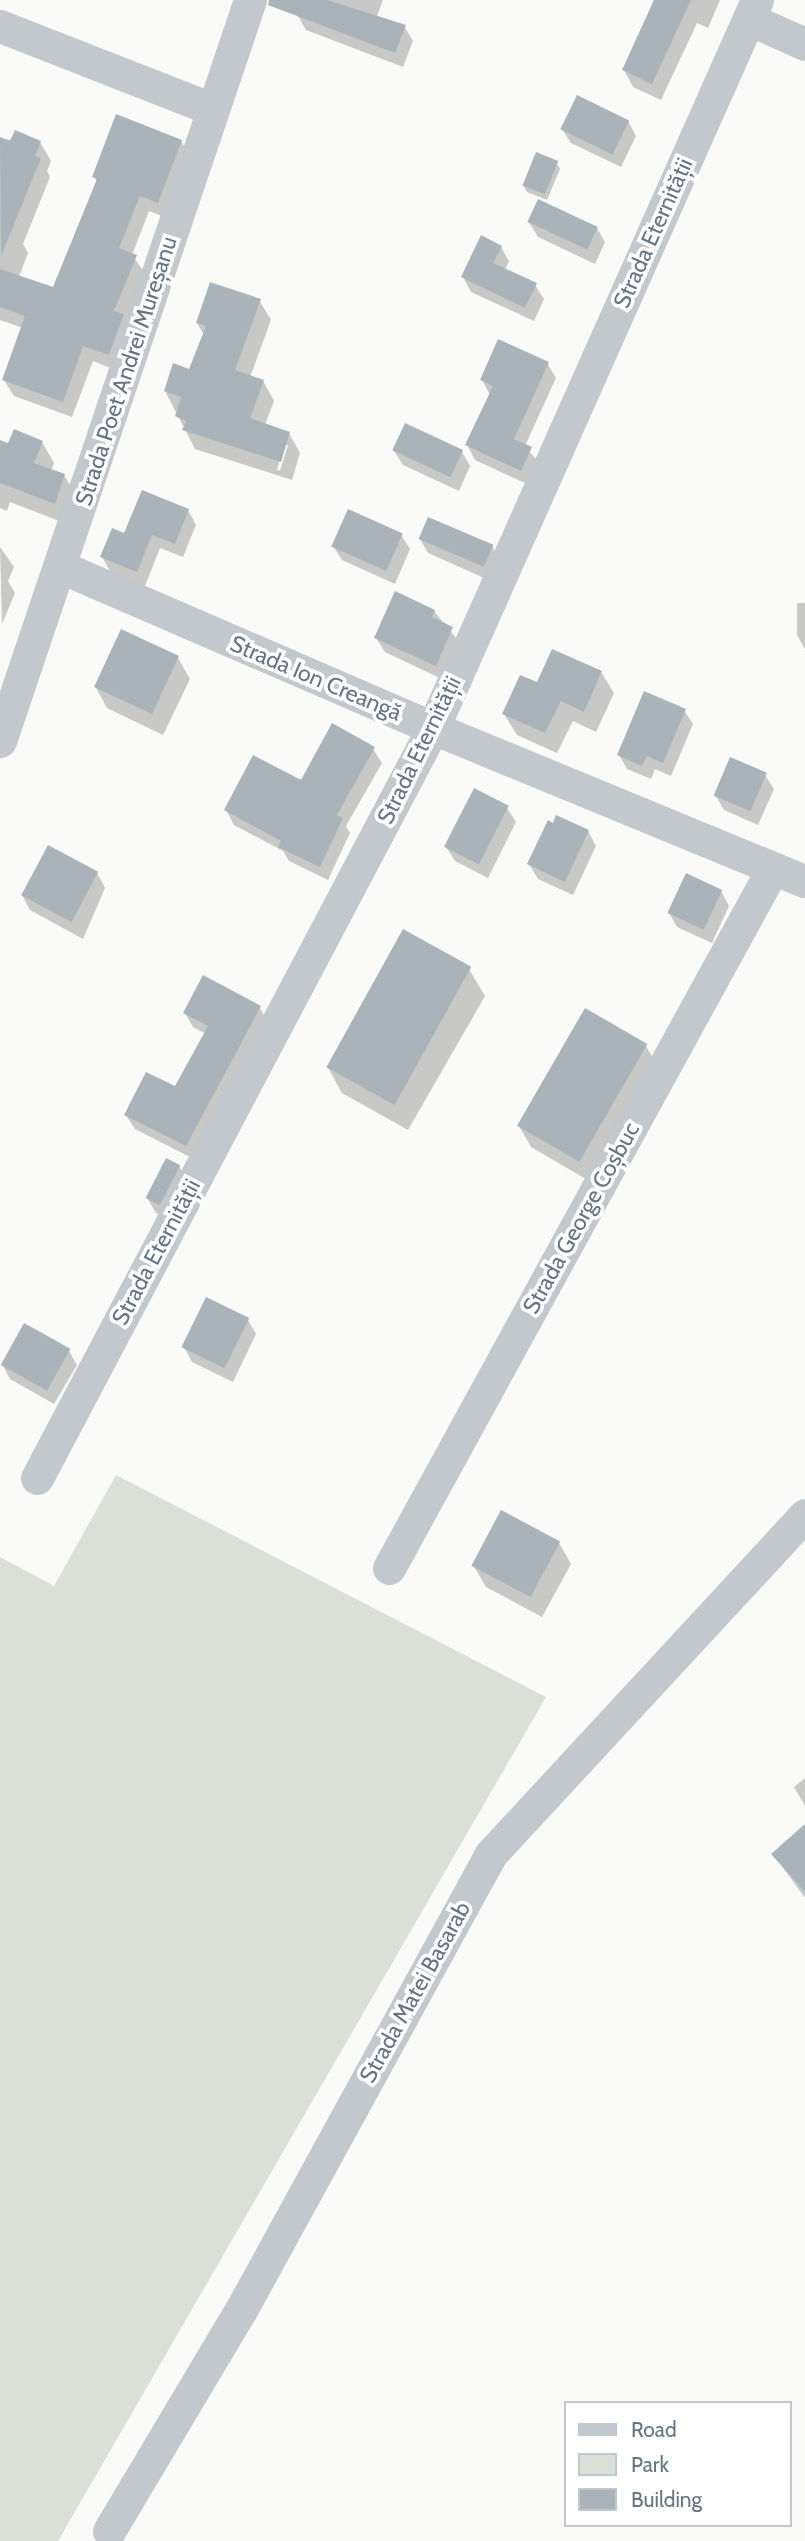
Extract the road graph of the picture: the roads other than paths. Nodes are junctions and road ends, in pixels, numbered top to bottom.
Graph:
1 (250, 0) edge
2 (752, 10) edge
3 (0, 26) edge
4 (805, 44) edge
5 (212, 109) junction
6 (61, 567) junction
7 (433, 729) junction
8 (0, 741) edge
9 (773, 868) junction
10 (805, 881) edge
11 (37, 1478) dead end
12 (805, 1515) edge
13 (389, 1568) dead end
14 (109, 2531) dead end

1 - 5 street, Strada Poet Andrei Mureșanu
2 - 4 street
2 - 7 street, Strada Eternității
3 - 5 street
5 - 6 street, Strada Poet Andrei Mureșanu
6 - 7 street, Strada Ion Creangă
6 - 8 street, Strada Poet Andrei Mureșanu
7 - 9 street, Strada Ion Creangă
7 - 11 street, Strada Eternității
9 - 10 street, Strada Ion Creangă
9 - 13 street, Strada George Coșbuc
12 - 14 street, Strada Matei Basarab

